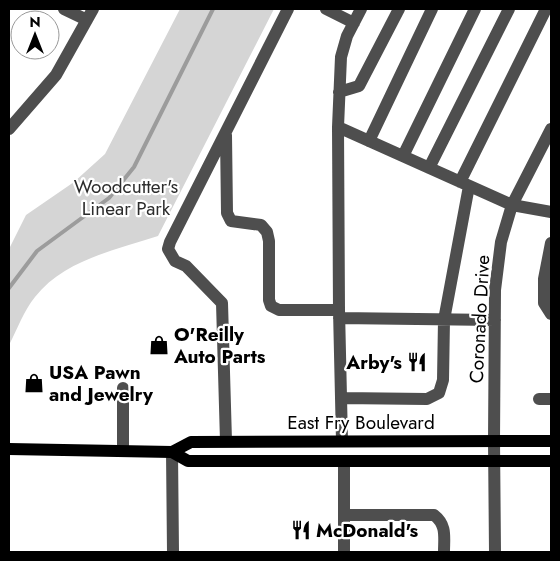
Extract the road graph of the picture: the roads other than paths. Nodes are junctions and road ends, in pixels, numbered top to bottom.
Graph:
1 (64, 9) edge
2 (288, 9) edge
3 (326, 9) edge
4 (361, 9) edge
5 (399, 9) edge
6 (432, 9) edge
7 (475, 9) edge
8 (509, 9) edge
9 (546, 9) edge
10 (90, 14) edge
11 (354, 23) junction
12 (339, 92) junction
13 (338, 127) junction
14 (9, 128) edge
15 (551, 128) edge
16 (226, 132) junction
17 (369, 141) junction
18 (403, 156) junction
19 (429, 168) junction
20 (464, 184) junction
21 (512, 205) junction
22 (551, 212) edge
23 (551, 244) edge
24 (339, 314) junction
25 (551, 314) edge
26 (444, 320) junction
27 (495, 320) junction
28 (123, 388) dead end
29 (341, 398) junction
30 (226, 441) junction
31 (342, 441) junction
32 (494, 441) junction
33 (551, 441) edge
34 (9, 449) edge
35 (123, 450) junction
36 (172, 452) junction
37 (344, 461) junction
38 (494, 461) junction
39 (551, 461) edge
40 (344, 515) junction
41 (173, 552) edge
42 (344, 552) edge
43 (444, 552) edge
44 (495, 552) edge

1 - 10 street
2 - 16 street
3 - 11 street
4 - 11 street
5 - 12 street
6 - 17 street
7 - 18 street
8 - 19 street
9 - 20 street
10 - 14 street
11 - 12 street
12 - 13 street
13 - 17 street
13 - 24 street
15 - 21 street, Coronado Drive
16 - 24 street
16 - 30 street
17 - 18 street
18 - 19 street
19 - 20 street
20 - 21 street
20 - 26 street
21 - 22 street
21 - 27 street, Coronado Drive
23 - 25 street
24 - 26 street
24 - 29 street
26 - 27 street
26 - 29 street
27 - 32 street, Coronado Drive
28 - 35 street
29 - 31 street
30 - 31 main road, East Fry Boulevard
30 - 36 main road, East Fry Boulevard
31 - 32 main road, East Fry Boulevard
32 - 33 main road, East Fry Boulevard
32 - 38 street, Coronado Drive
34 - 35 main road, East Fry Boulevard
35 - 36 main road, East Fry Boulevard
36 - 37 main road, East Fry Boulevard
36 - 41 street
37 - 38 main road, East Fry Boulevard
37 - 40 street
38 - 39 main road, East Fry Boulevard
38 - 44 street, Coronado Drive
40 - 42 street
40 - 43 street

